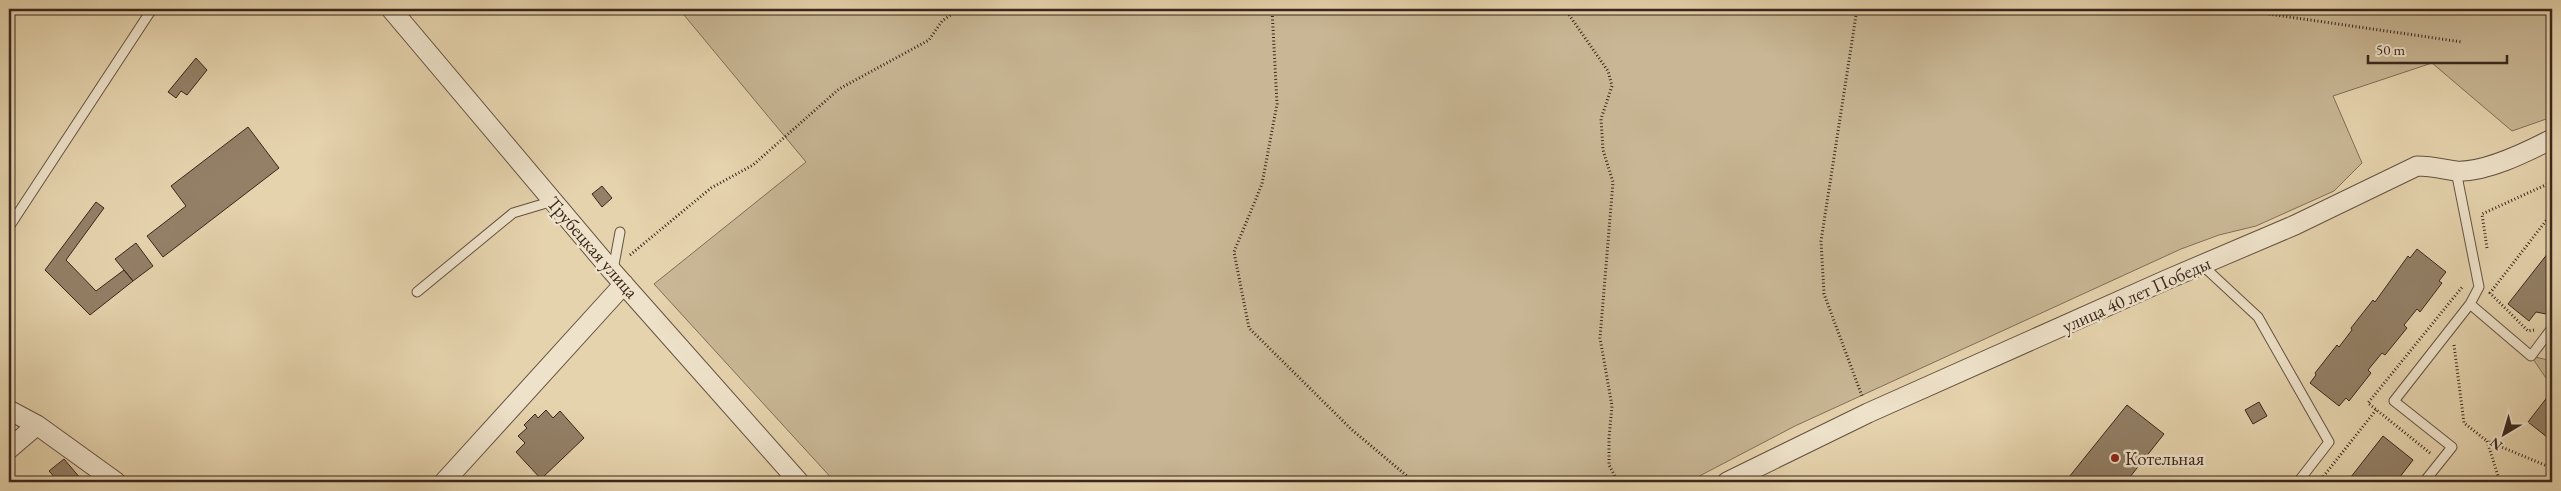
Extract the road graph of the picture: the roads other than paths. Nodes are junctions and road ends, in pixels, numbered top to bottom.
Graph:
1 (152, 9) edge
2 (391, 9) edge
3 (2552, 140) edge
4 (2456, 171) junction
5 (553, 200) junction
6 (9, 227) edge
7 (620, 232) dead end
8 (2202, 265) junction
9 (618, 277) junction
10 (417, 292) dead end
11 (2470, 304) junction
12 (2552, 328) edge
13 (9, 410) edge
14 (37, 426) junction
15 (9, 449) edge
16 (116, 482) edge
17 (444, 482) edge
18 (799, 482) edge
19 (1727, 482) edge
20 (2298, 482) edge
21 (2424, 482) edge

1 - 6 lane
2 - 5 street, Трубецкая улица
3 - 4 street, улица 40 лет Победы
4 - 8 street, улица 40 лет Победы
4 - 11 lane
5 - 9 street, Трубецкая улица
5 - 10 lane
7 - 9 lane
8 - 19 street, улица 40 лет Победы
8 - 20 lane
9 - 17 street
9 - 18 street, Трубецкая улица
11 - 12 lane
11 - 21 lane
13 - 14 street
14 - 15 street
14 - 16 street

